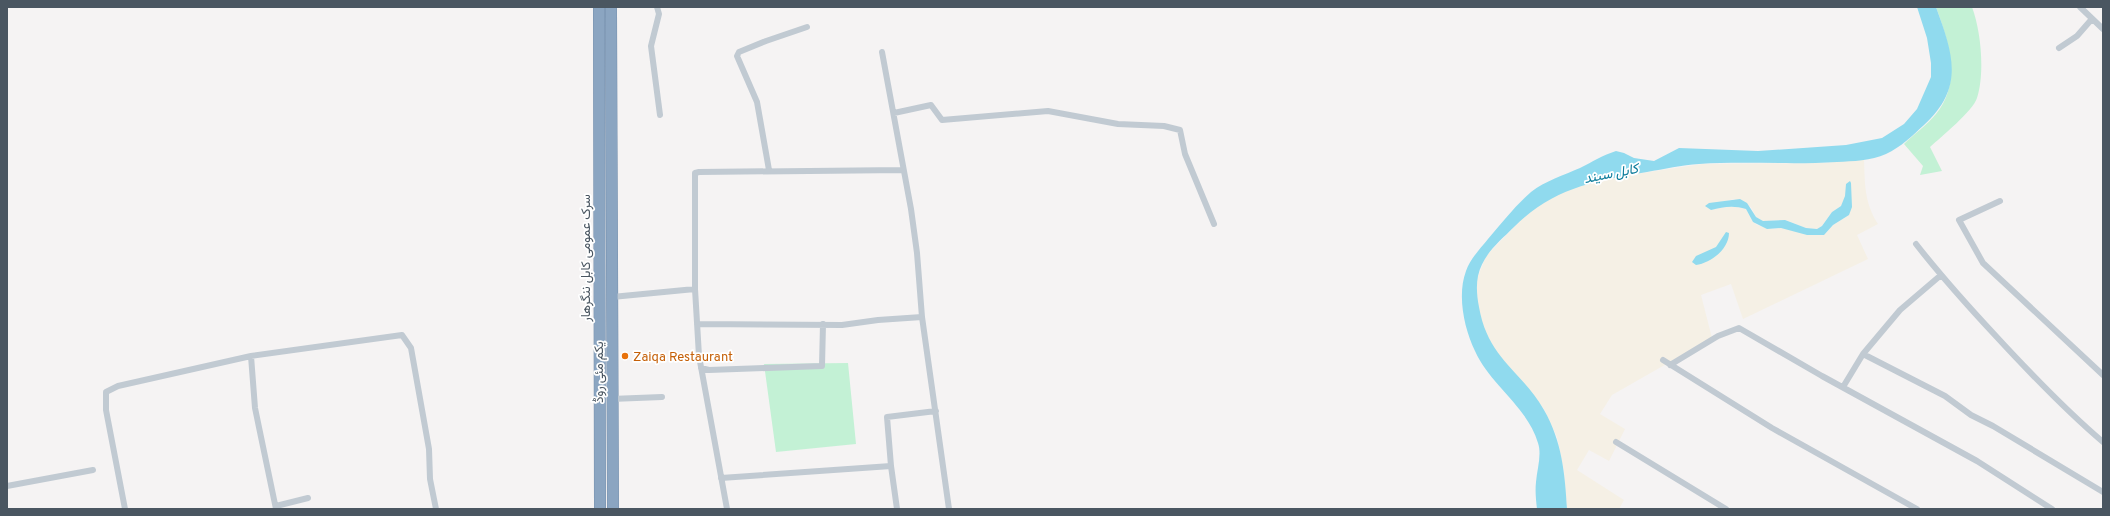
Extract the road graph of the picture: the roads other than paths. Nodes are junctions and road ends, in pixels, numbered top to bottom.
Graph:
1 (599, 7) edge
2 (611, 7) edge
3 (656, 7) edge
4 (2080, 7) edge
5 (2087, 10) edge
6 (2091, 20) junction
7 (807, 27) dead end
8 (2103, 29) edge
9 (2059, 48) dead end
10 (882, 52) dead end
11 (894, 113) junction
12 (660, 115) dead end
13 (769, 170) junction
14 (903, 170) junction
15 (2000, 201) dead end
16 (1214, 224) dead end
17 (1916, 244) dead end
18 (1940, 275) junction
19 (695, 289) junction
20 (612, 297) junction
21 (922, 317) junction
22 (697, 324) junction
23 (823, 324) junction
24 (1863, 354) junction
25 (251, 356) junction
26 (1662, 360) dead end
27 (1670, 365) junction
28 (701, 368) junction
29 (2103, 375) edge
30 (1843, 387) junction
31 (662, 397) dead end
32 (612, 399) junction
33 (936, 411) junction
34 (1616, 442) dead end
35 (2103, 442) edge
36 (891, 466) junction
37 (94, 470) dead end
38 (721, 478) junction
39 (7, 486) edge
40 (2103, 492) edge
41 (308, 498) dead end
42 (276, 508) edge
43 (125, 509) edge
44 (436, 509) edge
45 (600, 509) edge
46 (613, 509) edge
47 (727, 509) edge
48 (897, 509) edge
49 (949, 509) edge
50 (1726, 509) edge
51 (1917, 509) edge
52 (2052, 509) edge

1 - 45 highway, سرک عمومی کابل ننگرهار
2 - 20 highway, یکم مئی روڈ
3 - 12 street
4 - 5 street
5 - 6 street
6 - 8 street
6 - 9 street
7 - 13 street
10 - 11 street
11 - 14 street
11 - 16 street
13 - 14 street
13 - 19 street
14 - 21 street
15 - 29 street
17 - 18 street
18 - 24 street
18 - 35 street
19 - 20 street
19 - 22 street
20 - 32 highway, یکم مئی روڈ
21 - 23 street
21 - 33 street
22 - 23 street
22 - 28 street
23 - 28 street
24 - 30 street
24 - 40 street
25 - 42 street
25 - 43 street
25 - 44 street
26 - 27 street
27 - 30 street
27 - 51 street
28 - 38 street
30 - 52 street
31 - 32 street
32 - 46 highway, یکم مئی روڈ
33 - 36 street
33 - 49 street
34 - 50 street
36 - 38 street
36 - 48 street
37 - 39 street
38 - 47 street
41 - 42 street

